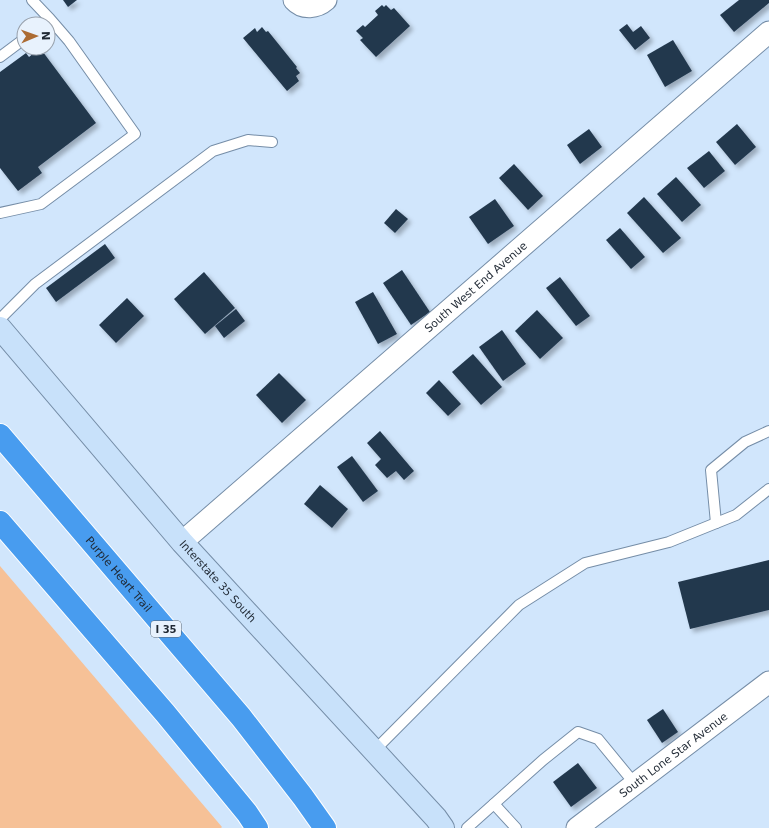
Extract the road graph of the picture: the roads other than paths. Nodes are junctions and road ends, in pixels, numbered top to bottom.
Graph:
1 (32, 0) edge
2 (294, 0) edge
3 (326, 0) edge
4 (43, 16) edge
5 (56, 29) edge
6 (769, 32) edge
7 (16, 45) edge
8 (0, 57) edge
9 (272, 142) dead end
10 (0, 213) edge
11 (0, 319) edge
12 (0, 328) edge
13 (769, 431) edge
14 (0, 435) edge
15 (769, 489) edge
16 (0, 522) edge
17 (716, 523) junction
18 (182, 542) junction
19 (769, 682) edge
20 (374, 751) junction
21 (635, 784) junction
22 (494, 804) junction
23 (440, 825) edge
24 (257, 828) edge
25 (325, 828) edge
26 (467, 828) edge
27 (516, 828) edge
28 (578, 828) edge

1 - 4 lane
2 - 3 street
5 - 10 lane
6 - 18 street, South West End Avenue
7 - 8 lane
9 - 11 lane
12 - 18 main road, Interstate 35 South
13 - 17 lane
14 - 25 highway, Purple Heart Trail / I 35
15 - 17 lane
16 - 24 highway
17 - 20 lane
18 - 20 main road, Interstate 35 South
19 - 21 street, South Lone Star Avenue
20 - 23 main road, Interstate 35 South
21 - 22 lane
21 - 28 street, South Lone Star Avenue
22 - 26 lane
22 - 27 lane

